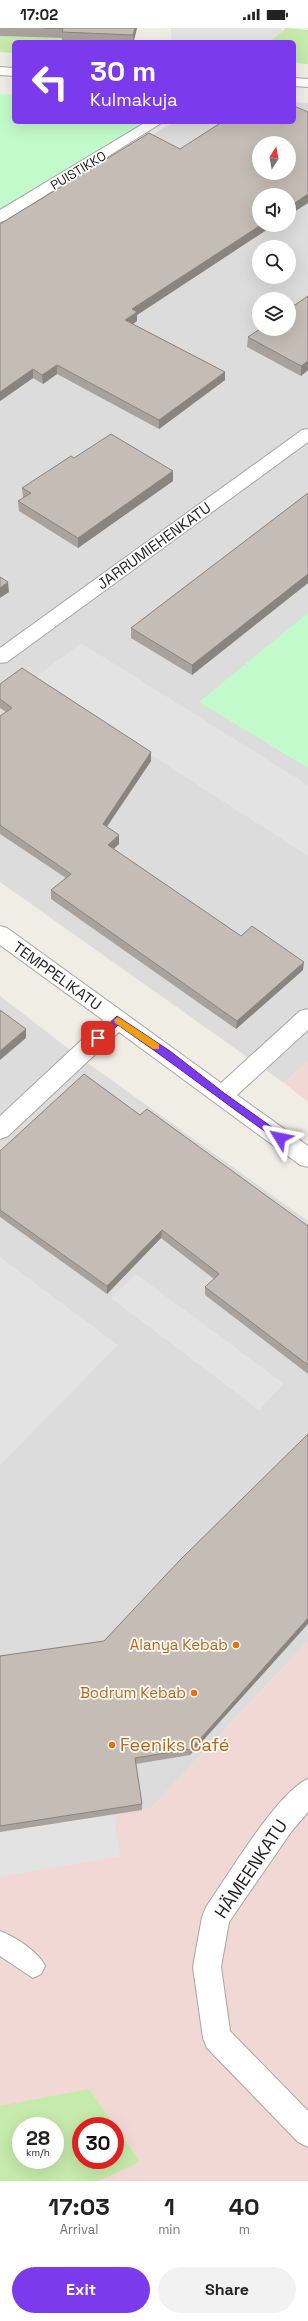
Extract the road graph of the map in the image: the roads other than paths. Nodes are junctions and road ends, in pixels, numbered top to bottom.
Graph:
1 (0, 71) edge
2 (12, 72) edge
3 (296, 82) edge
4 (308, 83) edge
5 (153, 124) edge
6 (0, 217) edge
7 (308, 434) edge
8 (0, 657) edge
9 (0, 934) edge
10 (308, 1017) edge
11 (117, 1020) junction
12 (221, 1096) junction
13 (0, 1130) edge
14 (308, 1158) edge
15 (308, 1792) edge
16 (0, 1942) edge
17 (33, 1966) dead end
18 (308, 2132) edge

1 - 2 street
3 - 4 street
5 - 6 street, PUISTIKKO
7 - 8 street, JARRUMIEHENKATU
9 - 11 street, TEMPPELIKATU
10 - 12 street
11 - 12 street, TEMPPELIKATU
11 - 13 street
12 - 14 street, TEMPPELIKATU
15 - 18 street, HÄMEENKATU
16 - 17 lane

